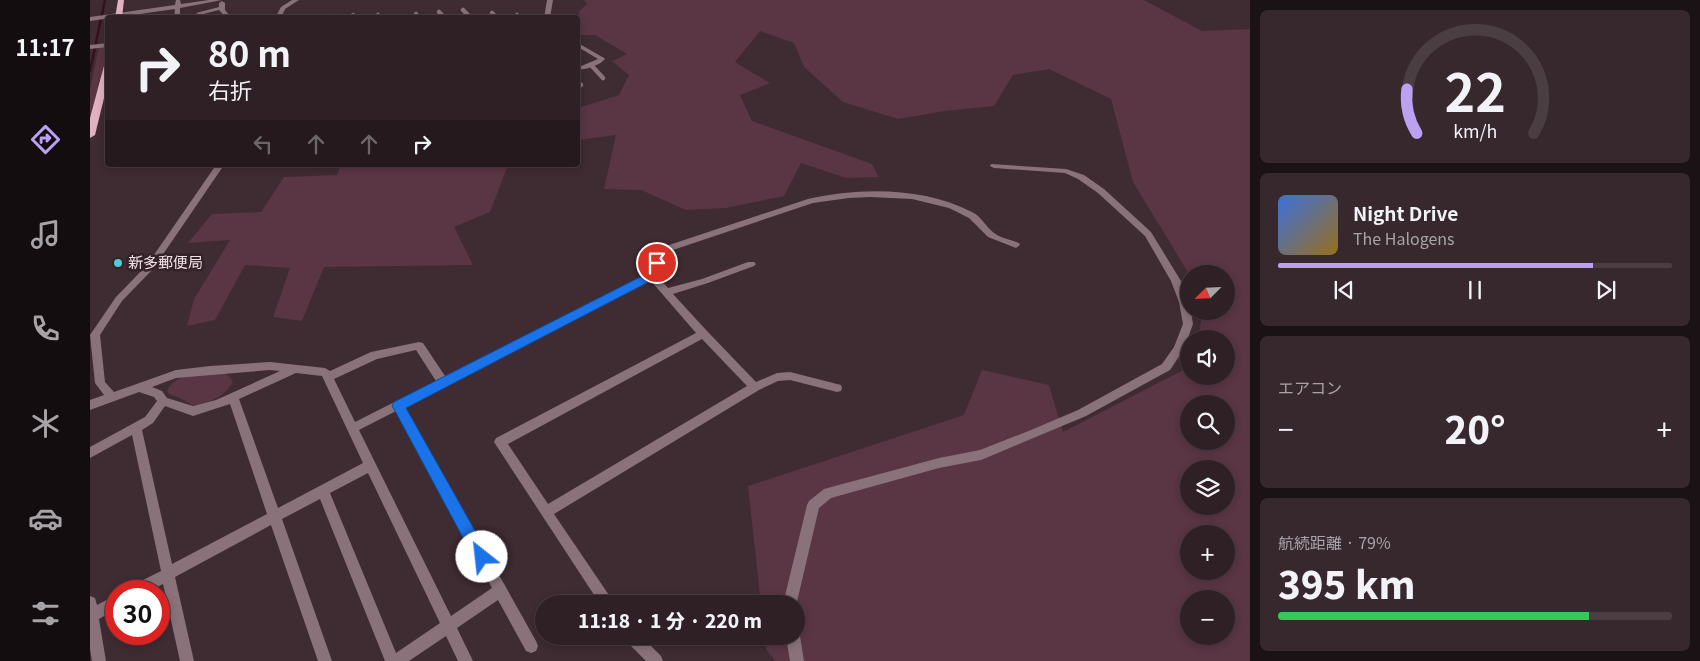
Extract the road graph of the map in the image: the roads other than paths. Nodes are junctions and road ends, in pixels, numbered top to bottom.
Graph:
1 (122, 0) edge
2 (220, 0) edge
3 (296, 0) edge
4 (550, 0) edge
5 (199, 2) edge
6 (178, 3) edge
7 (136, 4) dead end
8 (156, 8) junction
9 (222, 8) junction
10 (463, 10) dead end
11 (439, 12) dead end
12 (118, 15) edge
13 (134, 15) edge
14 (137, 15) edge
15 (155, 15) edge
16 (199, 15) edge
17 (228, 15) edge
18 (280, 15) edge
19 (442, 15) edge
20 (468, 15) edge
21 (548, 15) edge
22 (105, 45) edge
23 (580, 46) edge
24 (90, 47) edge
25 (591, 65) junction
26 (580, 68) edge
27 (603, 78) dead end
28 (105, 79) edge
29 (90, 135) edge
30 (994, 166) dead end
31 (219, 167) edge
32 (1016, 245) dead end
33 (751, 264) dead end
34 (652, 276) junction
35 (667, 292) junction
36 (703, 334) junction
37 (296, 369) junction
38 (328, 377) junction
39 (443, 382) junction
40 (138, 387) junction
41 (755, 387) junction
42 (836, 388) dead end
43 (111, 396) junction
44 (233, 397) junction
45 (163, 401) junction
46 (90, 405) edge
47 (399, 406) junction
48 (136, 428) junction
49 (353, 428) junction
50 (90, 453) edge
51 (371, 465) junction
52 (323, 491) junction
53 (546, 512) junction
54 (275, 517) junction
55 (168, 574) junction
56 (157, 580) edge
57 (500, 591) junction
58 (602, 595) edge
59 (792, 595) edge
60 (105, 605) edge
61 (91, 609) edge
62 (449, 625) junction
63 (640, 645) edge
64 (794, 645) edge
65 (532, 646) dead end
66 (98, 661) edge
67 (187, 661) edge
68 (325, 661) edge
69 (392, 661) edge
70 (396, 661) edge
71 (466, 661) edge
72 (656, 661) edge
73 (797, 661) edge

1 - 12 main road
2 - 5 street
2 - 9 street
3 - 18 street
4 - 21 street
5 - 6 street
5 - 16 street
6 - 8 street
7 - 13 street
8 - 14 street
8 - 15 street
9 - 16 street
9 - 17 street
10 - 20 lane
11 - 19 lane
22 - 24 street
23 - 25 street
25 - 26 street
25 - 27 lane
28 - 29 main road
30 - 59 street
31 - 43 street
32 - 34 street
33 - 35 street
34 - 35 street
34 - 39 street
35 - 36 street
36 - 41 street
36 - 53 street
37 - 38 street
37 - 40 street
37 - 44 street
38 - 39 street
38 - 49 street
39 - 47 street
40 - 43 street
40 - 45 street
41 - 42 street
41 - 53 street
43 - 46 street
44 - 45 street
44 - 54 street
45 - 48 street
47 - 49 street
47 - 57 street
48 - 50 street
48 - 55 street
49 - 51 street
51 - 52 street
51 - 62 street
52 - 54 street
52 - 69 street
53 - 58 street
54 - 55 street
54 - 68 street
55 - 56 street
55 - 67 street
57 - 62 street
57 - 65 street
60 - 61 street
61 - 66 street
62 - 70 street
62 - 71 street
63 - 72 street
64 - 73 street

